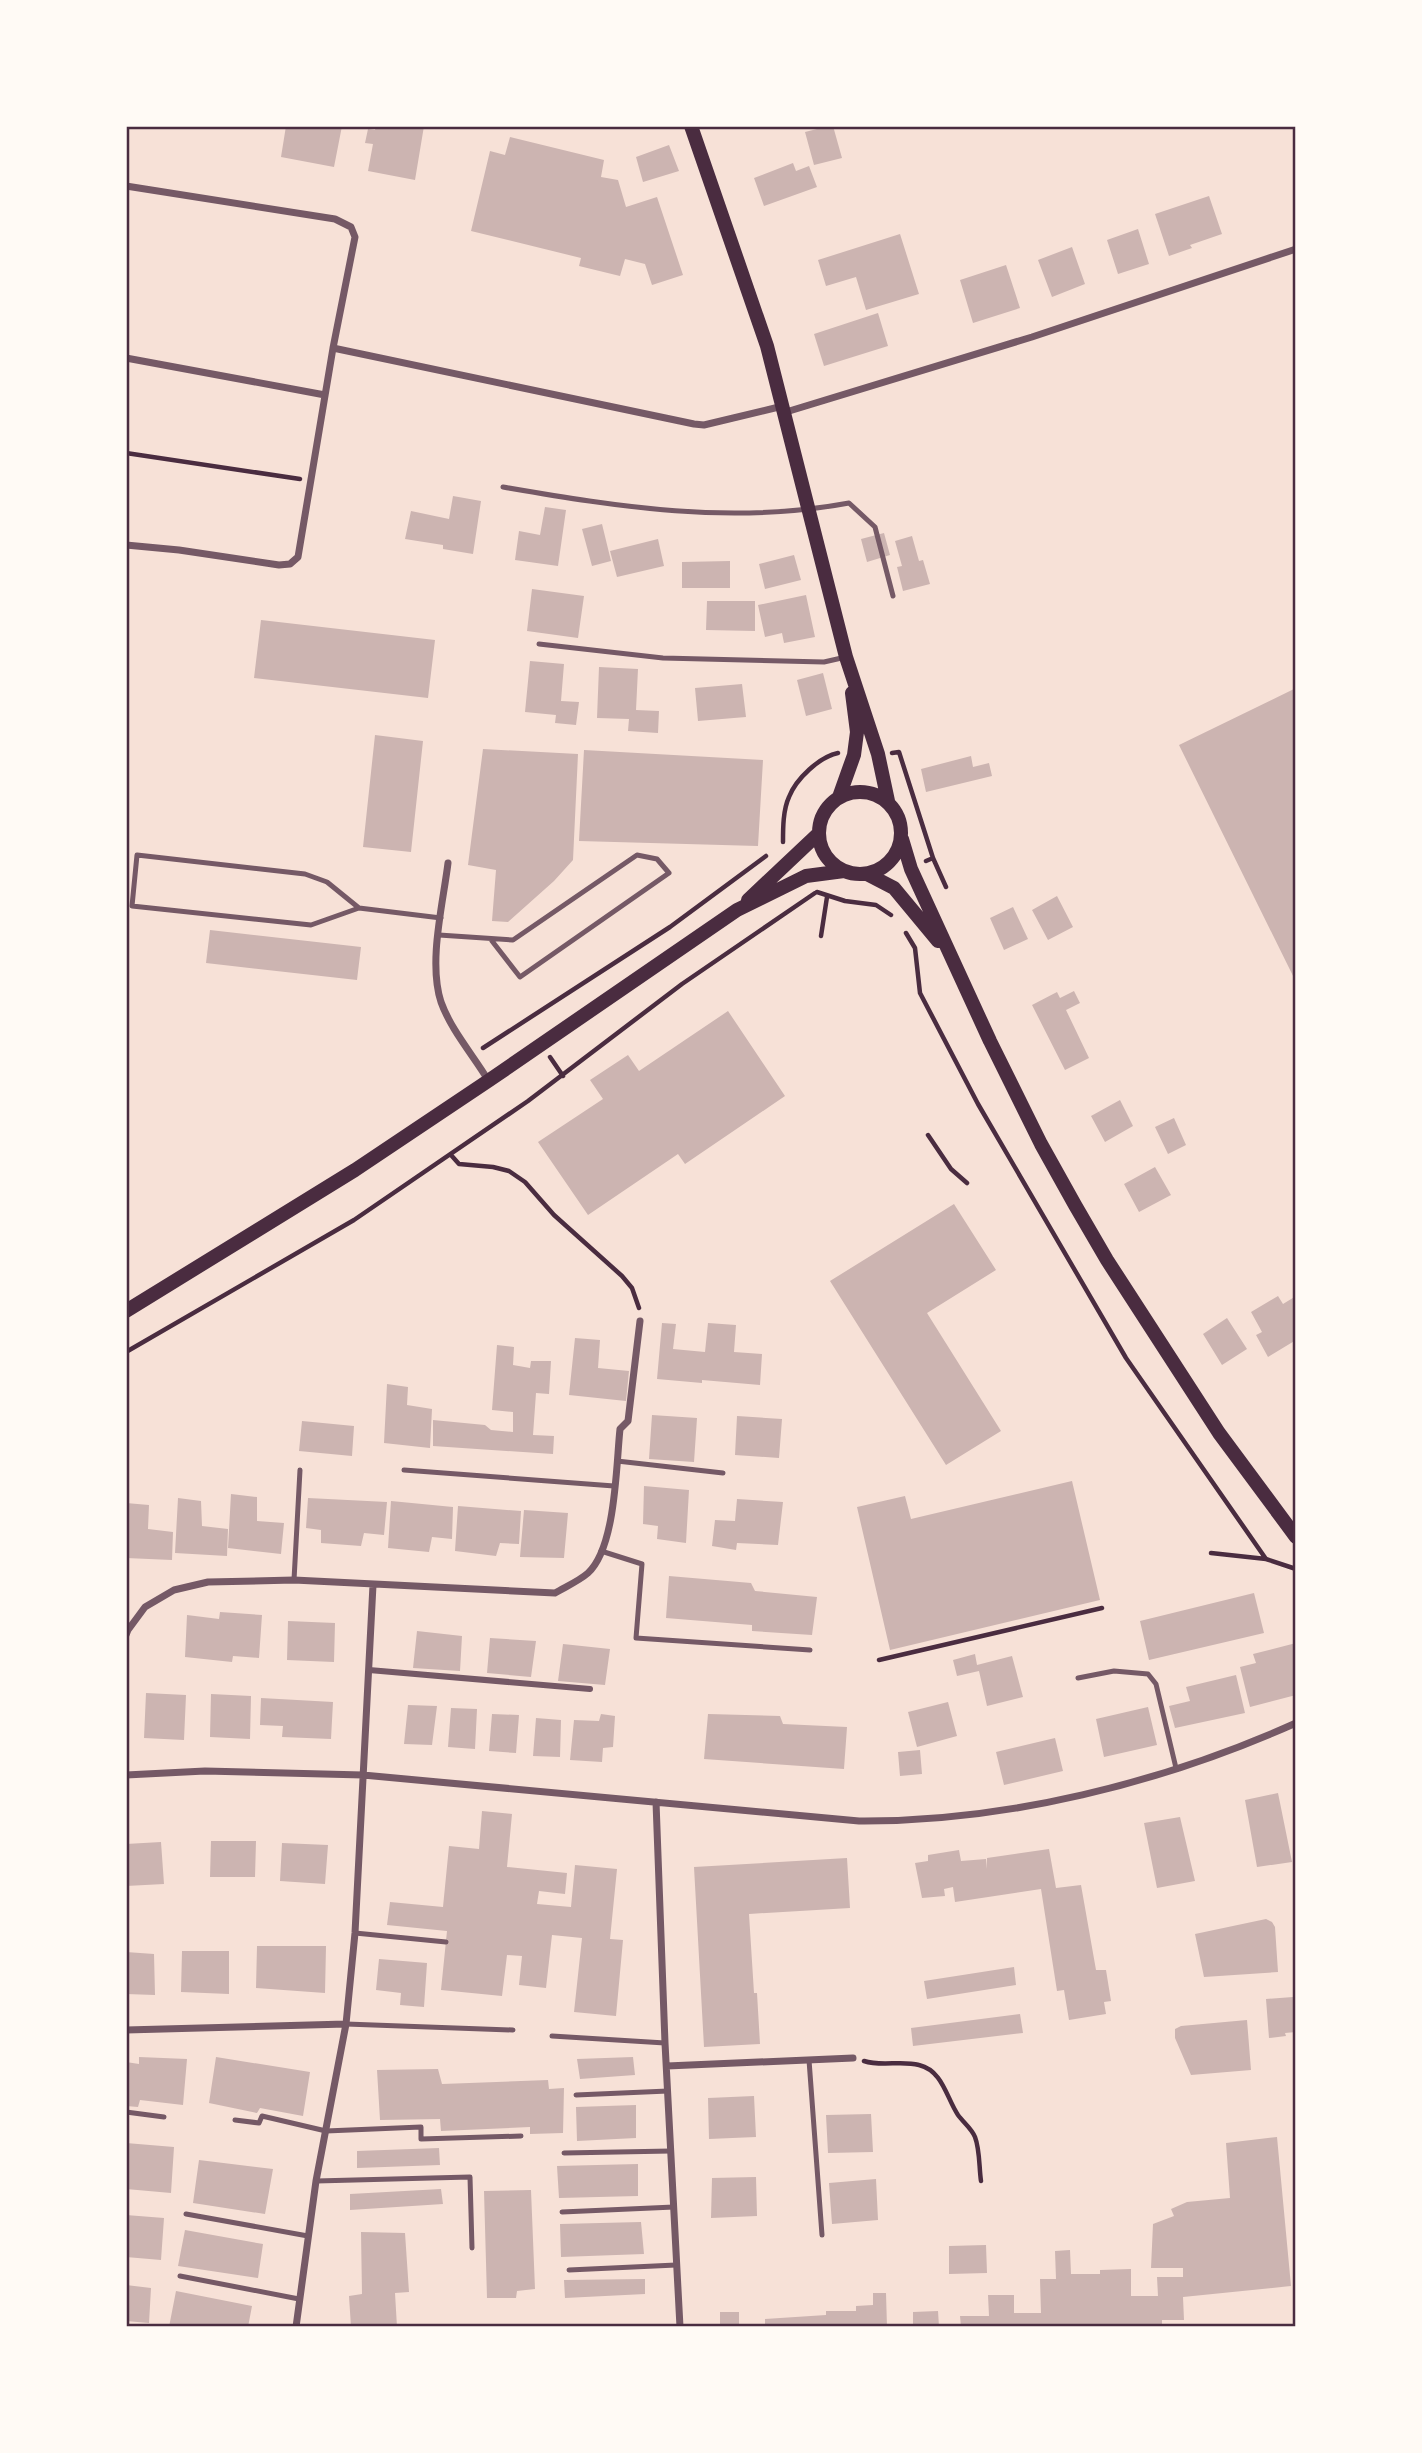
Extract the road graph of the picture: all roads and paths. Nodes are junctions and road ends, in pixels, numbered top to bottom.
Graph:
1 (691, 126) edge
2 (126, 186) edge
3 (1296, 249) edge
4 (333, 348) junction
5 (126, 358) edge
6 (325, 396) junction
7 (785, 409) junction
8 (126, 453) edge
9 (311, 480) junction
10 (503, 487) dead end
11 (810, 510) junction
12 (126, 545) edge
13 (893, 596) dead end
14 (539, 643) dead end
15 (846, 657) junction
16 (839, 797) junction
17 (888, 801) junction
18 (818, 834) junction
19 (902, 839) junction
20 (773, 851) dead end
21 (933, 858) dead end
22 (448, 863) dead end
23 (844, 871) junction
24 (867, 874) junction
25 (946, 887) dead end
26 (817, 892) dead end
27 (827, 897) dead end
28 (876, 905) dead end
29 (359, 908) junction
30 (737, 910) junction
31 (441, 918) junction
32 (895, 919) dead end
33 (901, 924) dead end
34 (439, 935) junction
35 (821, 936) dead end
36 (492, 941) junction
37 (950, 955) junction
38 (472, 1054) junction
39 (488, 1081) junction
40 (929, 1135) dead end
41 (451, 1155) junction
42 (967, 1183) dead end
43 (126, 1311) edge
44 (640, 1321) joint
45 (126, 1352) edge
46 (617, 1461) junction
47 (300, 1470) dead end
48 (404, 1470) dead end
49 (723, 1473) dead end
50 (614, 1486) junction
51 (1296, 1537) edge
52 (601, 1551) junction
53 (1211, 1553) dead end
54 (1266, 1559) junction
55 (1296, 1569) edge
56 (294, 1580) junction
57 (373, 1585) junction
58 (1101, 1608) dead end
59 (126, 1636) edge
60 (810, 1650) dead end
61 (879, 1660) dead end
62 (369, 1670) junction
63 (1078, 1678) dead end
64 (590, 1689) dead end
65 (1296, 1723) edge
66 (1176, 1768) junction
67 (363, 1774) junction
68 (126, 1775) edge
69 (656, 1802) junction
70 (355, 1933) junction
71 (446, 1942) dead end
72 (346, 2024) junction
73 (126, 2030) edge
74 (513, 2030) dead end
75 (552, 2036) dead end
76 (665, 2043) junction
77 (853, 2058) joint
78 (809, 2060) junction
79 (667, 2066) junction
80 (668, 2091) junction
81 (576, 2095) dead end
82 (126, 2112) edge
83 (164, 2117) dead end
84 (235, 2120) dead end
85 (326, 2131) junction
86 (521, 2136) dead end
87 (671, 2151) junction
88 (564, 2153) dead end
89 (316, 2181) junction
90 (981, 2181) dead end
91 (674, 2207) junction
92 (562, 2211) dead end
93 (186, 2214) dead end
94 (822, 2235) dead end
95 (308, 2236) junction
96 (472, 2248) dead end
97 (676, 2265) junction
98 (569, 2270) dead end
99 (180, 2276) dead end
100 (299, 2299) junction
101 (296, 2327) edge
102 (680, 2327) edge

1 - 7 main road
2 - 4 street
3 - 7 street
4 - 6 street
4 - 7 street
5 - 6 street
6 - 9 street
7 - 11 main road
8 - 9 path
9 - 12 street
10 - 11 lane
11 - 13 lane
11 - 15 main road
14 - 15 lane
15 - 16 main road
15 - 17 main road
16 - 17 main road
16 - 18 main road
17 - 19 main road
18 - 23 main road
18 - 30 main road
19 - 24 main road
19 - 37 main road
20 - 38 path
21 - 25 path
22 - 31 street
23 - 24 main road
23 - 30 main road
24 - 37 main road
26 - 41 path
27 - 35 path
28 - 32 path
29 - 29 lane
29 - 31 lane
30 - 39 main road
31 - 34 street
33 - 54 path
34 - 36 lane
34 - 38 street
36 - 36 lane
37 - 51 main road
38 - 39 street
39 - 43 main road
40 - 42 path
41 - 44 path
41 - 45 path
44 - 46 street
46 - 49 lane
46 - 50 street
47 - 56 lane
48 - 50 lane
50 - 52 street
52 - 57 street
52 - 60 lane
53 - 54 path
54 - 55 path
56 - 57 street
56 - 59 street
57 - 62 street
58 - 61 path
62 - 64 street
62 - 67 street
63 - 66 lane
65 - 66 street
66 - 69 street
67 - 68 street
67 - 69 street
67 - 70 street
69 - 76 street
70 - 71 lane
70 - 72 street
72 - 73 street
72 - 74 lane
72 - 85 street
75 - 76 lane
76 - 79 street
77 - 78 street
77 - 90 path
78 - 79 street
78 - 94 lane
79 - 80 street
80 - 81 lane
80 - 87 street
82 - 83 lane
84 - 85 lane
85 - 86 lane
85 - 89 street
87 - 88 lane
87 - 91 street
89 - 95 street
89 - 96 lane
91 - 92 lane
91 - 97 street
93 - 95 lane
95 - 100 street
97 - 98 lane
97 - 102 street
99 - 100 lane
100 - 101 street

